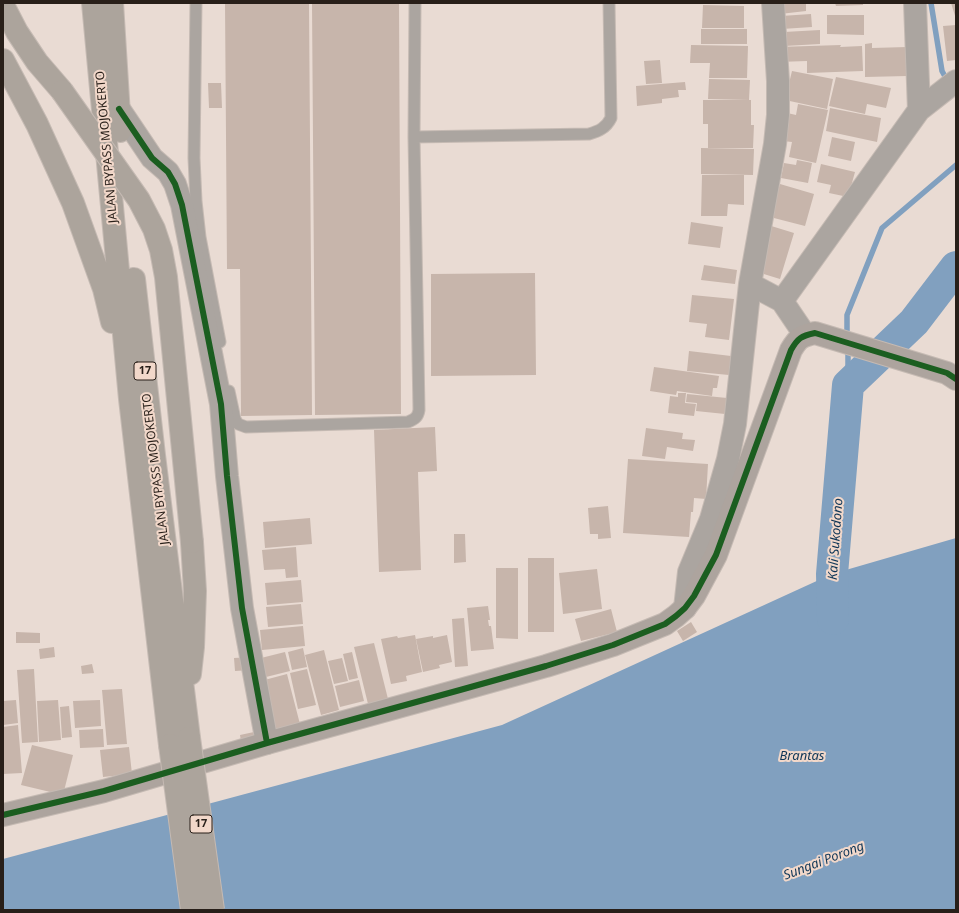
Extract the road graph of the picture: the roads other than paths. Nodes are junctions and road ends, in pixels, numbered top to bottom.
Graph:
1 (93, 3) edge
2 (112, 3) edge
3 (196, 3) edge
4 (415, 3) edge
5 (609, 3) edge
6 (774, 3) edge
7 (915, 3) edge
8 (3, 5) edge
9 (3, 60) edge
10 (950, 86) edge
11 (118, 109) junction
12 (919, 110) junction
13 (414, 137) junction
14 (750, 284) junction
15 (782, 301) junction
16 (805, 335) junction
17 (222, 351) dead end
18 (956, 379) edge
19 (228, 381) dead end
20 (130, 399) junction
21 (685, 608) junction
22 (186, 708) junction
23 (180, 741) junction
24 (267, 743) junction
25 (3, 815) edge
26 (192, 910) edge
27 (213, 910) edge

1 - 20 highway, JALAN BYPASS MOJOKERTO / 17
2 - 11 highway, JALAN BYPASS MOJOKERTO / 17
3 - 17 lane
4 - 13 lane
5 - 13 lane
6 - 14 street
7 - 12 street
8 - 22 highway, bridge
9 - 20 highway
10 - 12 street
11 - 22 highway, JALAN BYPASS MOJOKERTO / 17
11 - 24 street
12 - 15 street
13 - 19 lane
14 - 15 street
14 - 21 street
15 - 16 street
16 - 18 street
16 - 21 street
20 - 23 highway, JALAN BYPASS MOJOKERTO / 17
21 - 24 street
22 - 23 highway, JALAN BYPASS MOJOKERTO / 17
23 - 26 highway, JALAN BYPASS MOJOKERTO / 17, bridge
23 - 27 highway, JALAN BYPASS MOJOKERTO / 17, bridge
24 - 25 street

